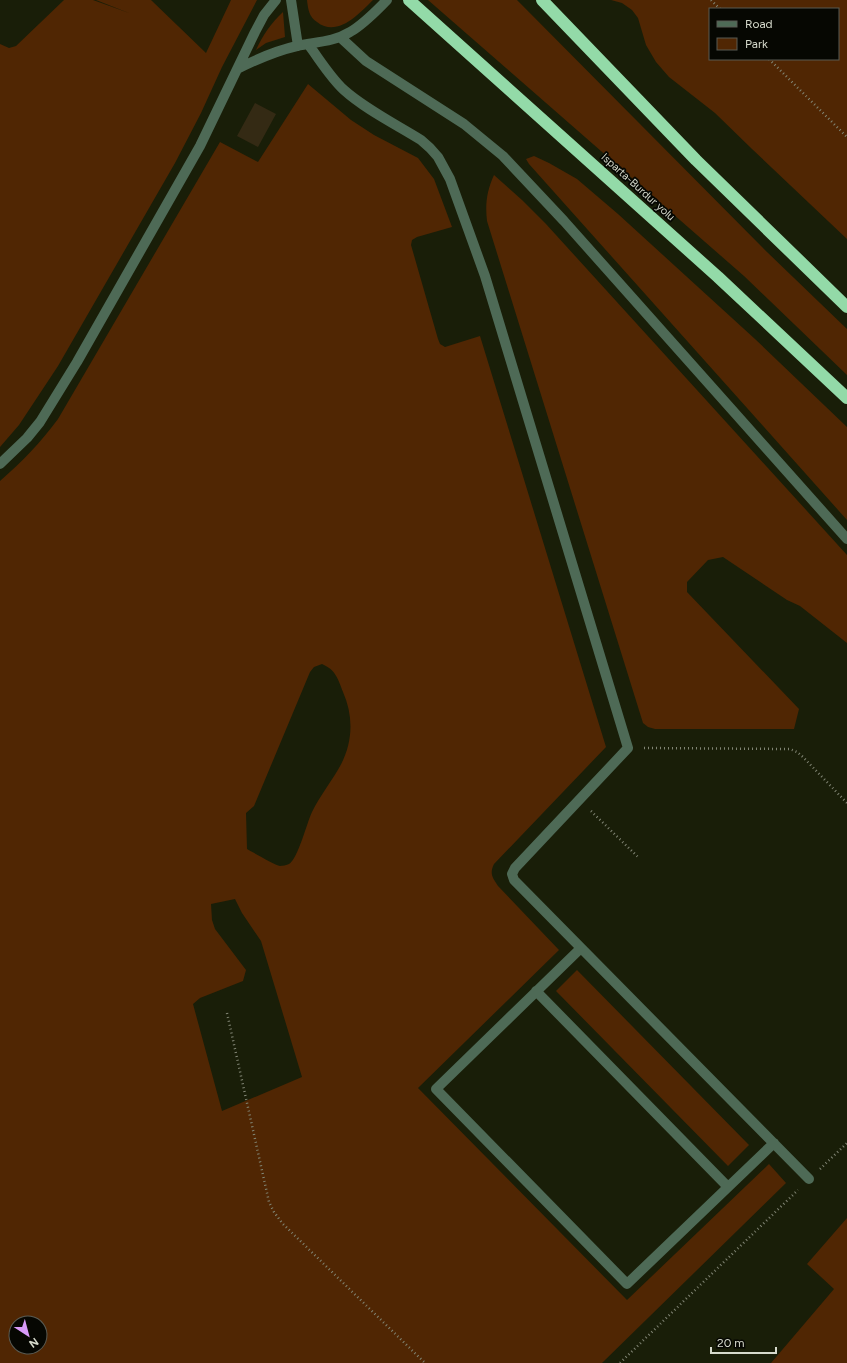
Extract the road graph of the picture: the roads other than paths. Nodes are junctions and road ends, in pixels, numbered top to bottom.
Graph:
1 (276, 0) edge
2 (291, 0) edge
3 (387, 0) edge
4 (409, 0) edge
5 (542, 0) edge
6 (340, 37) junction
7 (303, 45) junction
8 (237, 69) junction
9 (847, 307) edge
10 (847, 398) edge
11 (0, 464) edge
12 (847, 539) edge
13 (581, 948) junction
14 (536, 991) junction
15 (774, 1143) junction
16 (809, 1179) road end
17 (728, 1187) junction

1 - 8 street
2 - 7 street
3 - 6 street
4 - 10 highway, Isparta-Burdur yolu
5 - 9 highway
6 - 7 street
6 - 12 street
7 - 8 street
7 - 13 street
8 - 11 street
13 - 14 street
13 - 15 street
14 - 17 street
14 - 17 street
15 - 16 street
15 - 17 street

